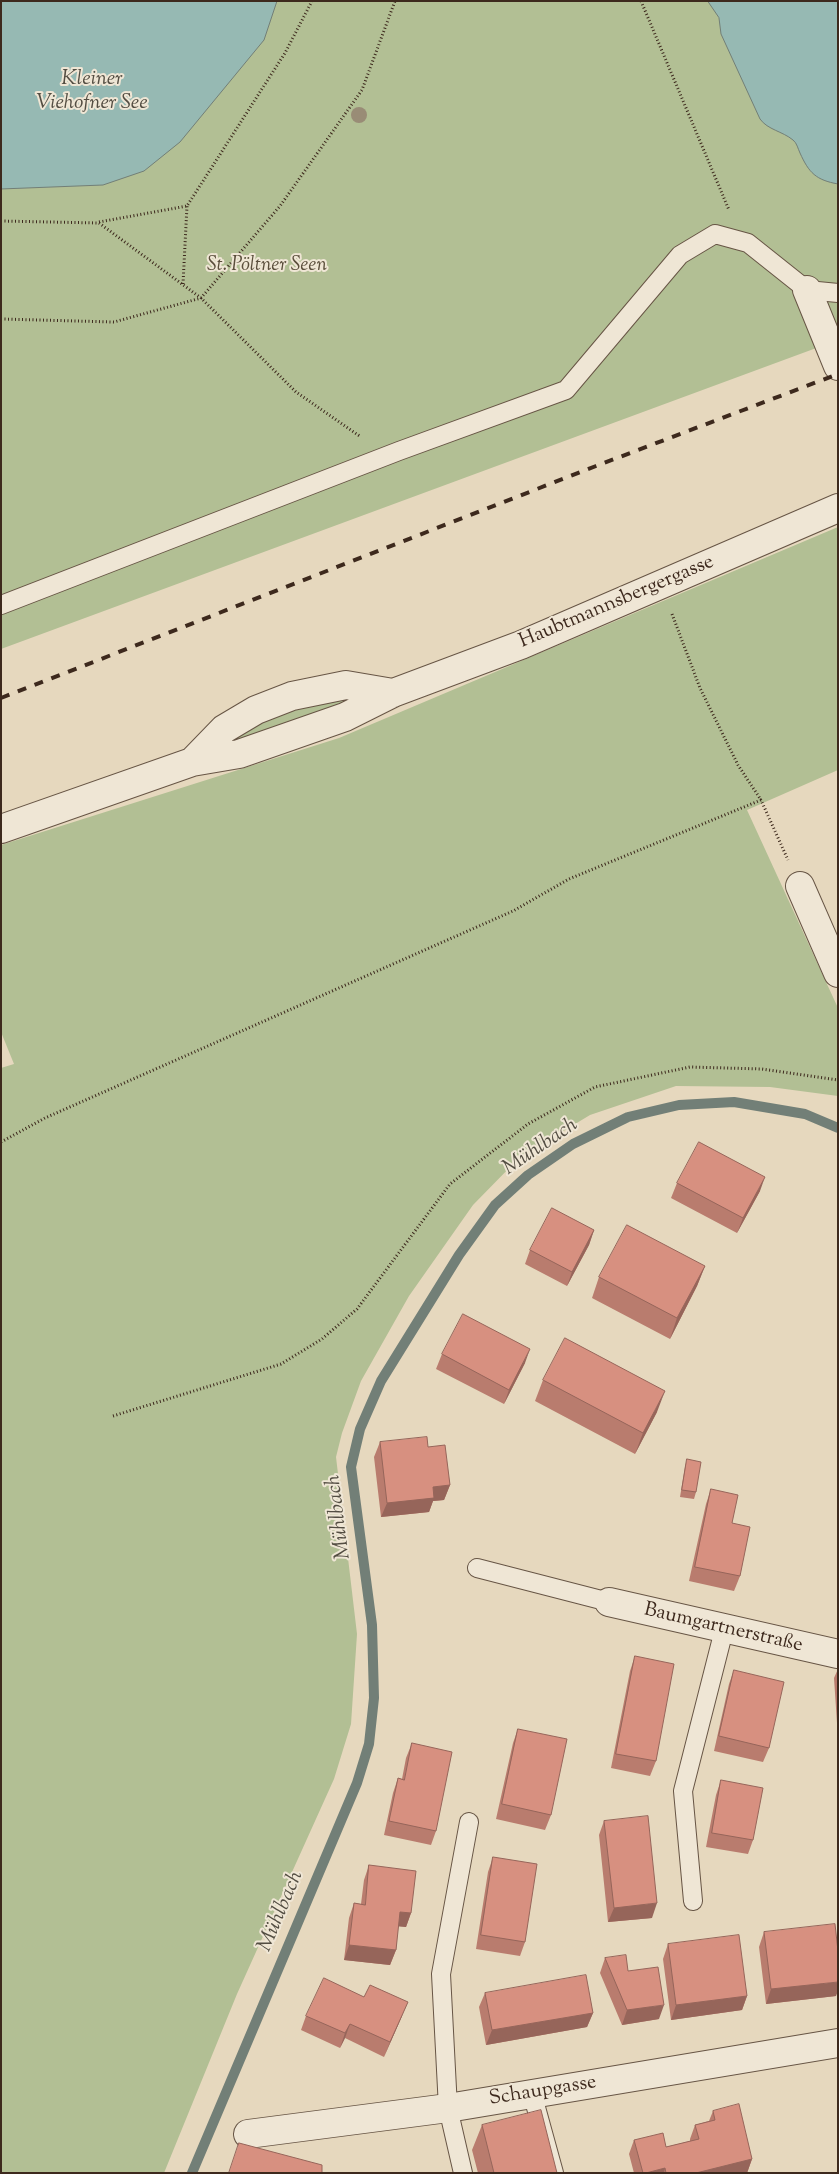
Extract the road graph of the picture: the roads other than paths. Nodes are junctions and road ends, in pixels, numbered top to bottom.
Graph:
1 (807, 290) junction
2 (838, 293) edge
3 (838, 366) edge
4 (838, 508) edge
5 (1, 605) edge
6 (394, 693) junction
7 (192, 762) junction
8 (1, 830) edge
9 (800, 886) road end
10 (838, 973) edge
11 (477, 1568) dead end
12 (609, 1602) joint
13 (724, 1630) junction
14 (838, 1654) edge
15 (469, 1822) dead end
16 (693, 1901) dead end
17 (838, 2043) edge
18 (532, 2093) junction
19 (448, 2108) junction
20 (248, 2134) dead end
21 (463, 2173) edge
22 (554, 2173) edge

1 - 2 lane
1 - 3 street
1 - 5 lane
4 - 6 street, Haubtmannsbergergasse
6 - 7 street, Haubtmannsbergergasse
6 - 7 street, Haubtmannsbergergasse
7 - 8 street, Haubtmannsbergergasse
9 - 10 street
11 - 12 lane
12 - 13 street, Baumgartnerstraße
13 - 14 street, Baumgartnerstraße
13 - 16 lane
15 - 19 lane
17 - 18 street, Schaupgasse
18 - 19 street, Schaupgasse
18 - 22 lane
19 - 20 street, Schaupgasse
19 - 21 lane

